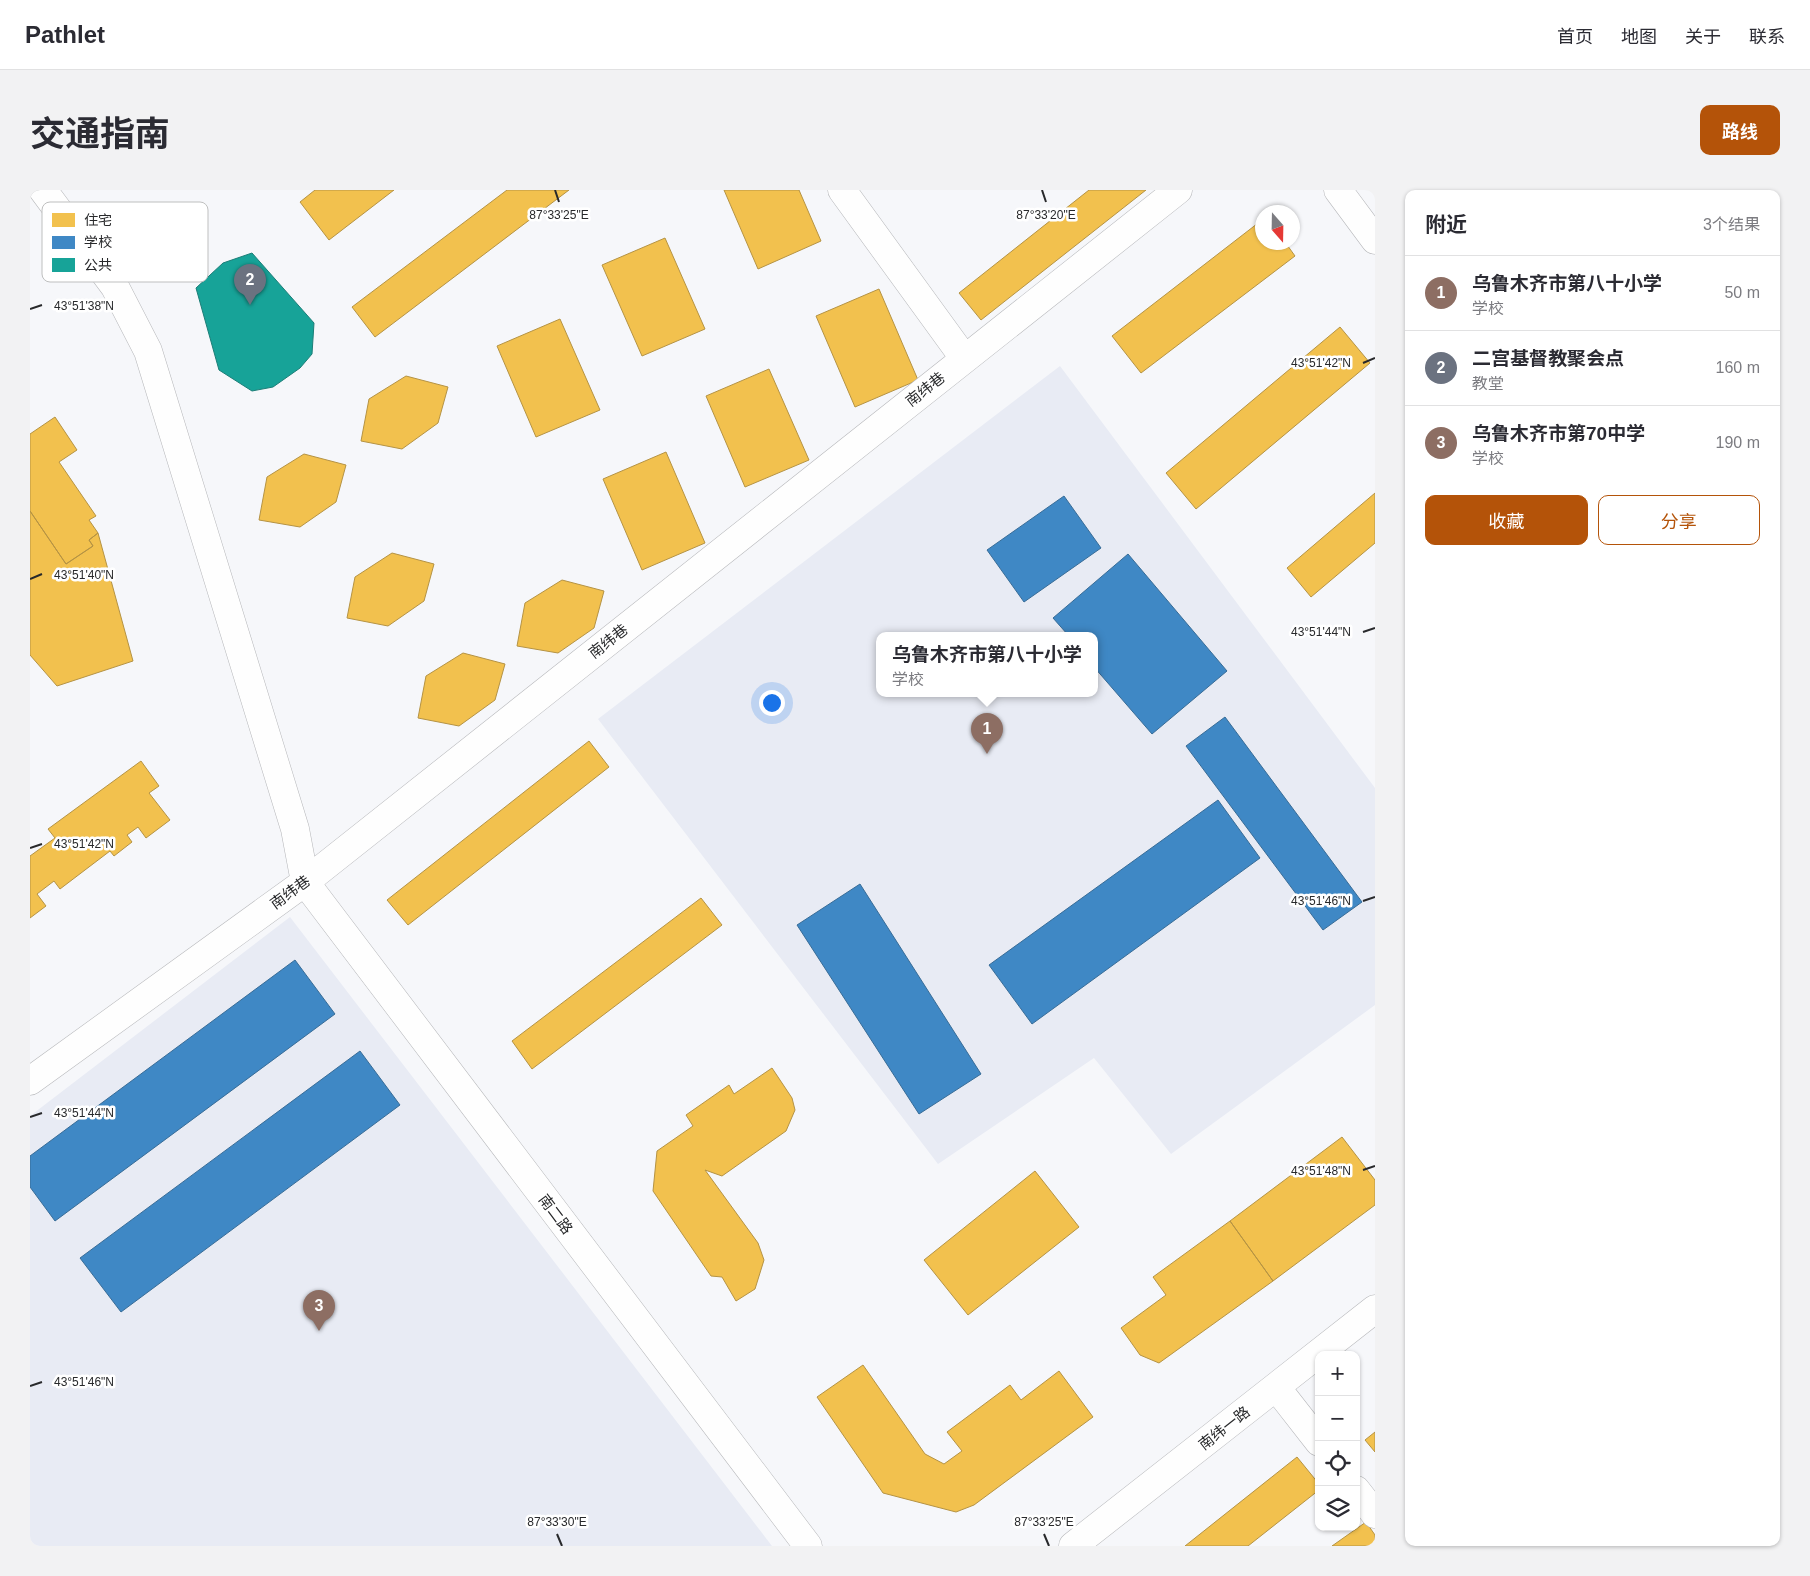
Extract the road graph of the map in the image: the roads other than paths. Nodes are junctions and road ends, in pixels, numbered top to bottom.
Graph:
1 (43, 190) edge
2 (842, 190) edge
3 (1178, 190) edge
4 (1338, 190) edge
5 (52, 202) edge
6 (1375, 240) edge
7 (111, 282) edge
8 (964, 358) junction
9 (305, 882) junction
10 (30, 1081) edge
11 (1375, 1310) edge
12 (1276, 1387) junction
13 (1318, 1441) edge
14 (1360, 1495) edge
15 (1375, 1514) edge
16 (808, 1546) edge
17 (1073, 1546) edge

1 - 5 street
2 - 8 street
3 - 8 street, 南纬巷
4 - 6 street
7 - 9 street
8 - 9 street, 南纬巷
9 - 10 street, 南纬巷
9 - 16 street, 南二路
11 - 12 street, 南纬一路
12 - 13 street
12 - 17 street, 南纬一路
14 - 15 street

